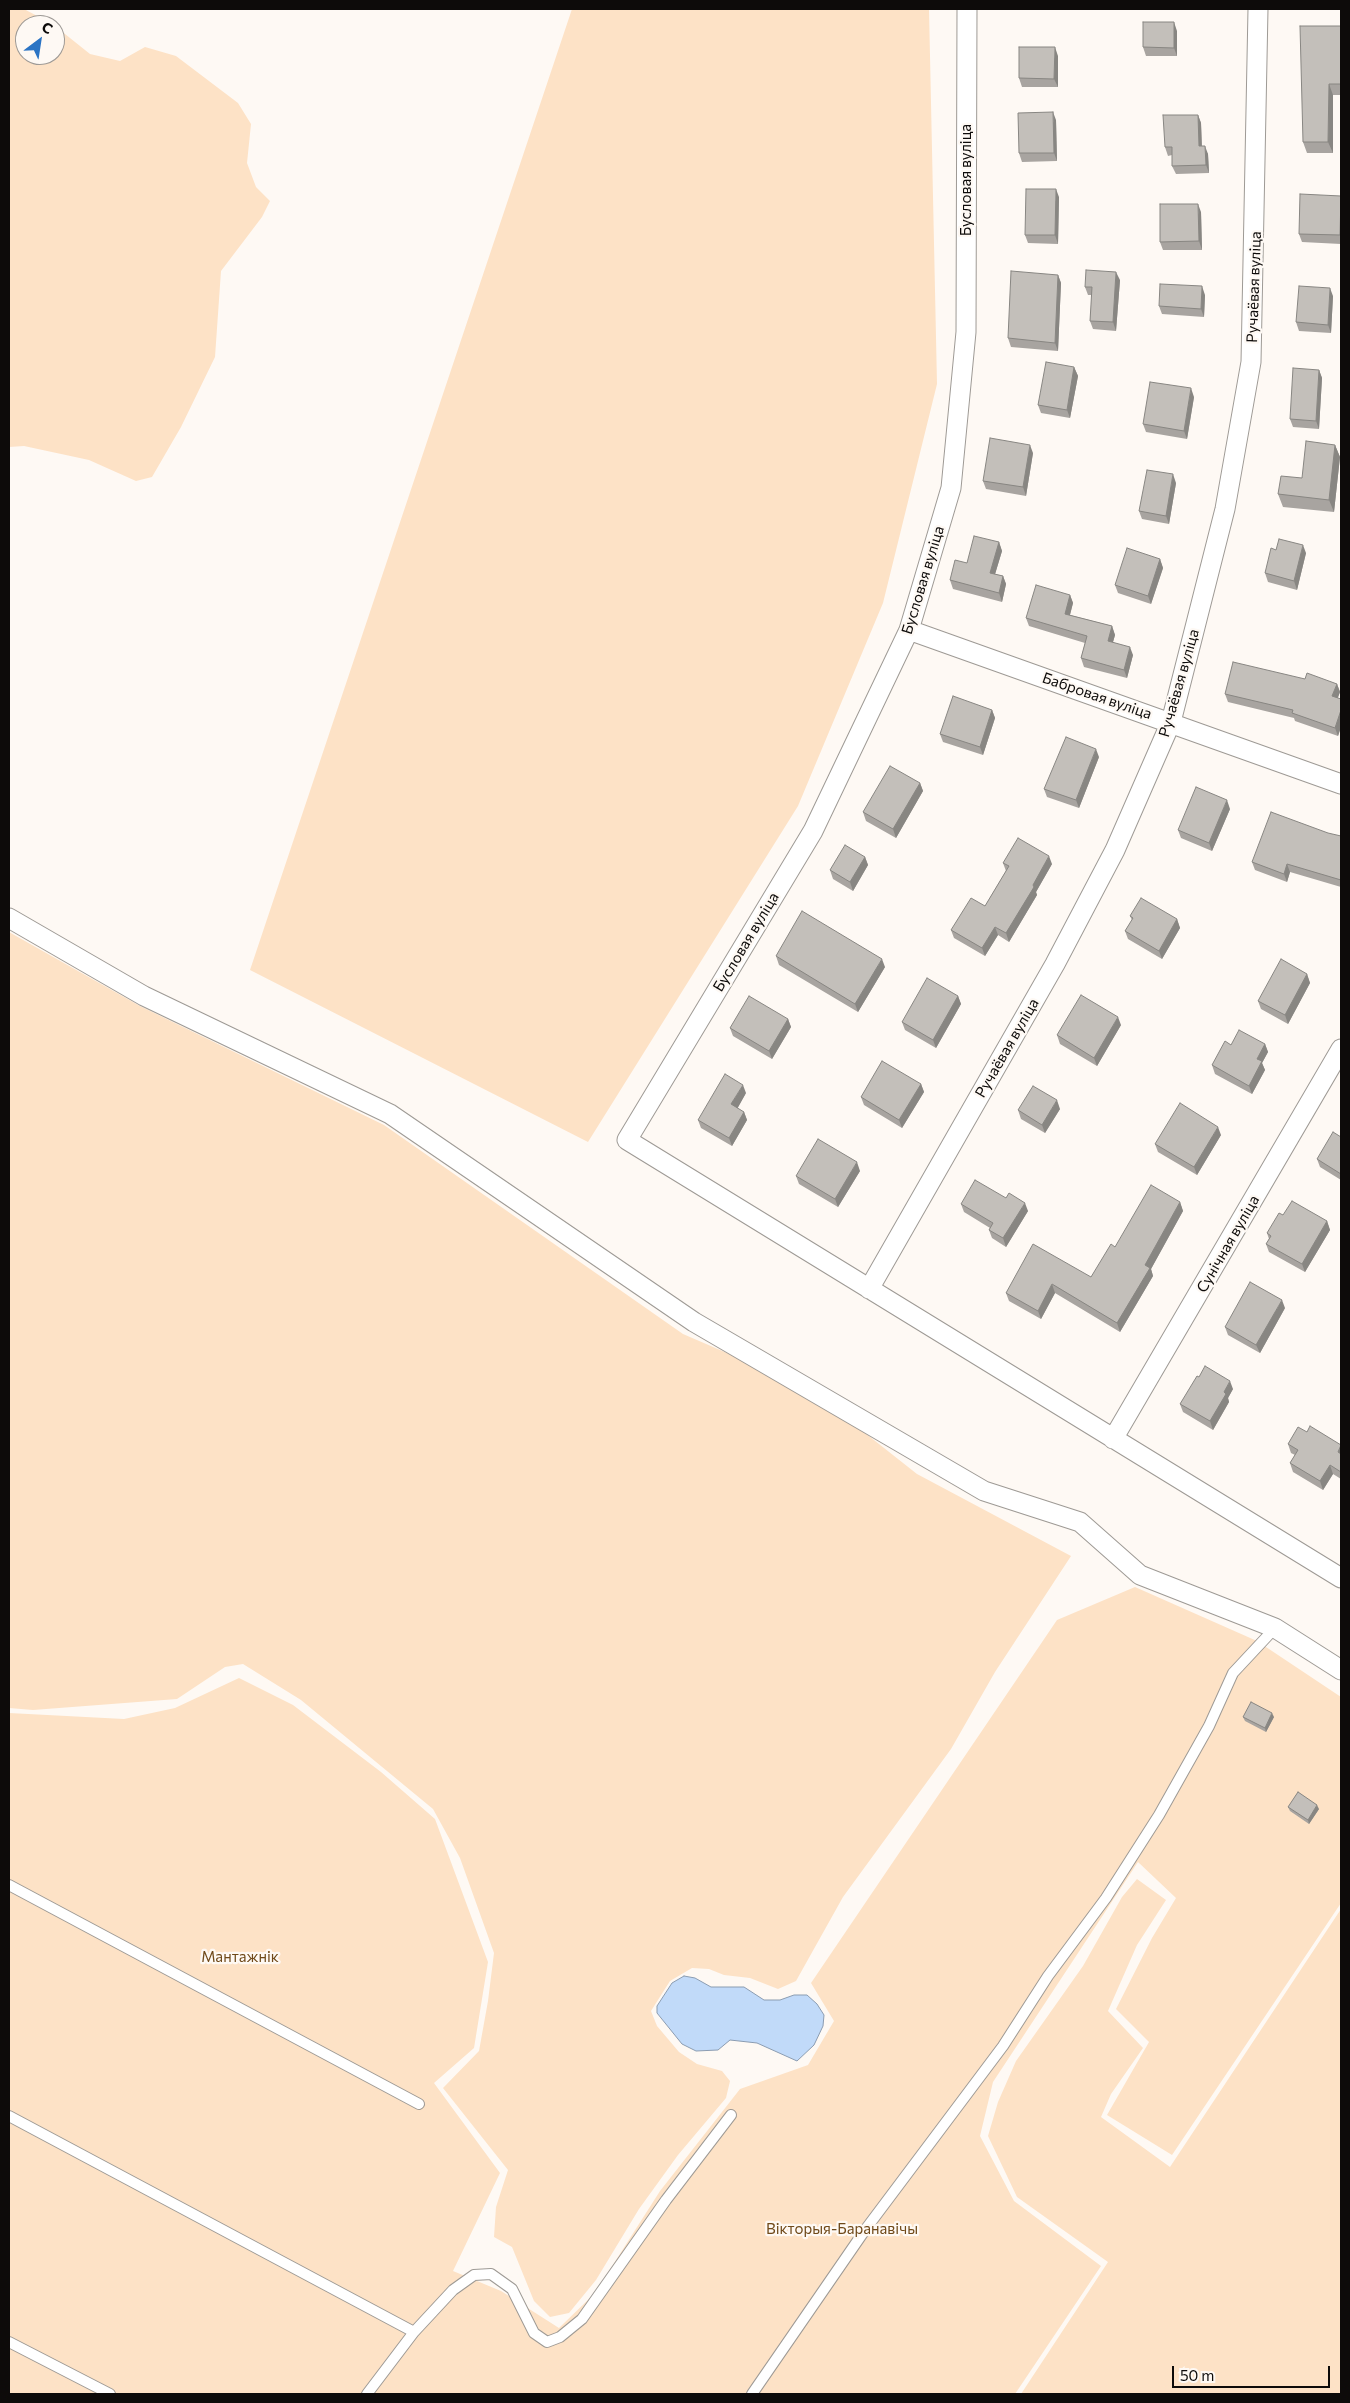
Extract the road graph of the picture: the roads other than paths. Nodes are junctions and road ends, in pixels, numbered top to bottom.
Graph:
1 (966, 9) edge
2 (1258, 9) edge
3 (909, 630) junction
4 (1172, 722) junction
5 (1341, 784) edge
6 (9, 918) edge
7 (1341, 1049) edge
8 (869, 1290) junction
9 (1113, 1439) junction
10 (1341, 1578) edge
11 (1275, 1628) junction
12 (1341, 1670) edge
13 (9, 1885) edge
14 (419, 2104) dead end
15 (731, 2115) dead end
16 (9, 2116) edge
17 (414, 2332) junction
18 (9, 2342) edge
19 (110, 2394) edge
20 (368, 2394) edge
21 (752, 2394) edge

1 - 3 street, Бусловая вуліца
2 - 4 street, Ручаёвая вуліца
3 - 4 street, Бабровая вуліца
3 - 8 street, Бусловая вуліца
4 - 5 street, Бабровая вуліца
4 - 8 street, Ручаёвая вуліца
6 - 11 street
7 - 9 street, Сунічная вуліца
8 - 9 street
9 - 10 street
11 - 12 street
11 - 21 lane
13 - 14 lane
15 - 17 lane
16 - 17 lane
17 - 20 lane
18 - 19 lane

